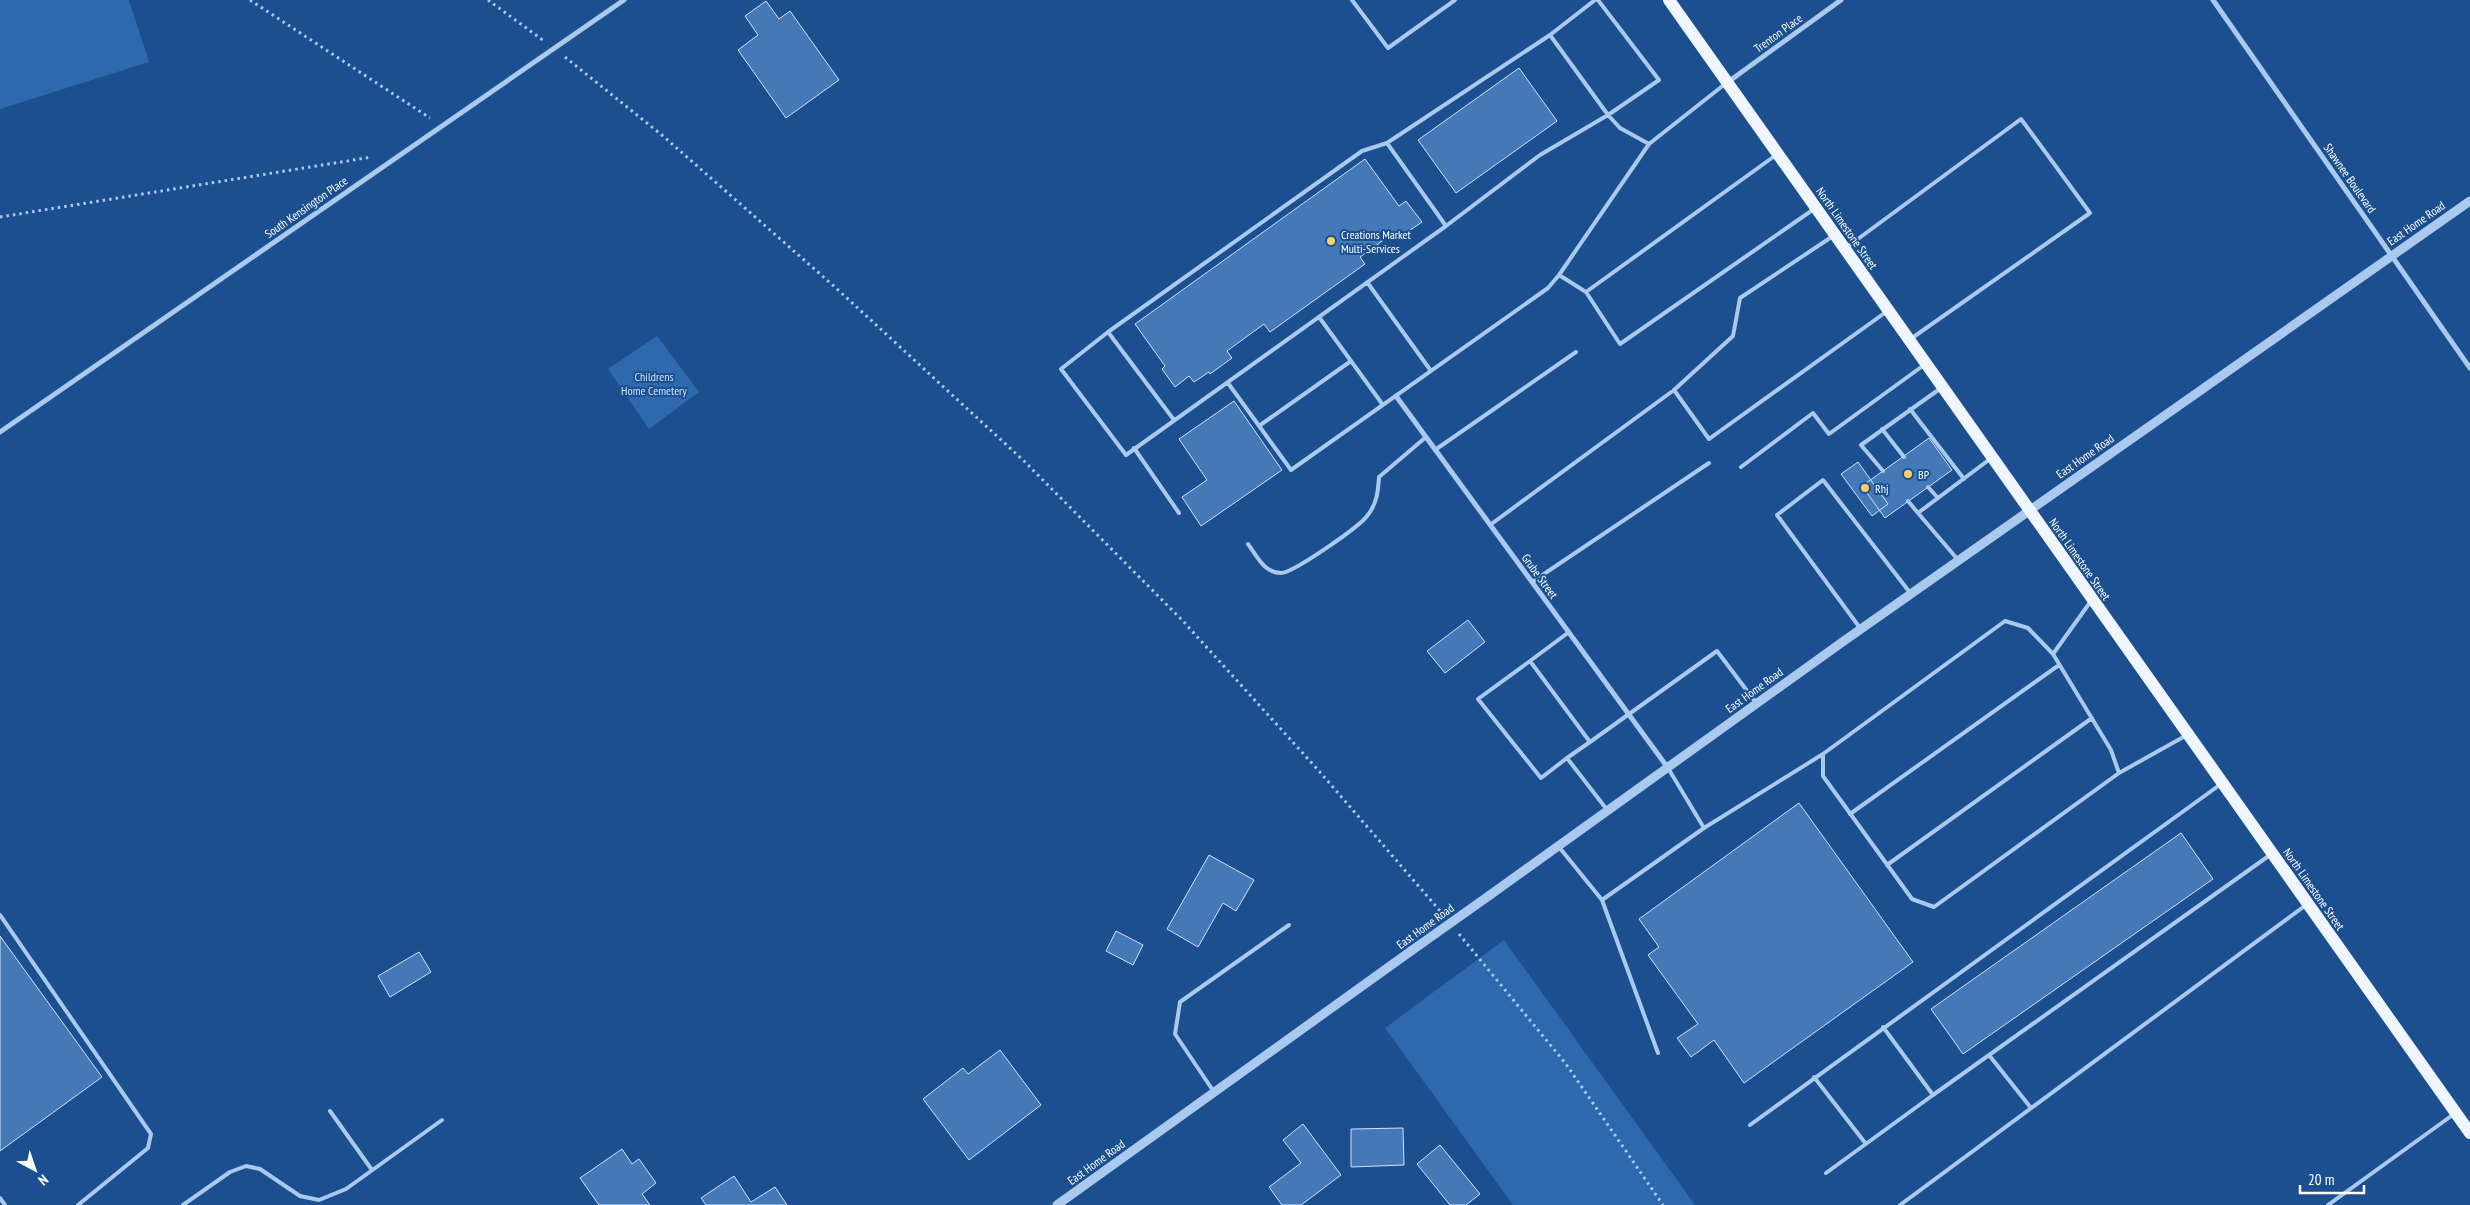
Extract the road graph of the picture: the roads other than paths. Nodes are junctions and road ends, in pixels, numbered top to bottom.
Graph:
1 (624, 0) edge
2 (1352, 0) edge
3 (1454, 0) edge
4 (1596, 0) edge
5 (1669, 0) edge
6 (1841, 0) edge
7 (2213, 0) edge
8 (1550, 35) junction
9 (1727, 82) junction
10 (1608, 115) junction
11 (1387, 143) junction
12 (1649, 144) junction
13 (1778, 154) junction
14 (2470, 201) edge
15 (1816, 208) junction
16 (1446, 226) junction
17 (1835, 234) junction
18 (1845, 248) junction
19 (2392, 256) junction
20 (1559, 275) junction
21 (1367, 282) junction
22 (1586, 292) junction
23 (1889, 310) junction
24 (1319, 317) junction
25 (1108, 332) junction
26 (1910, 340) junction
27 (1576, 352) dead end
28 (1351, 361) junction
29 (1926, 364) junction
30 (2470, 368) edge
31 (1430, 371) junction
32 (1228, 383) junction
33 (1942, 387) junction
34 (1674, 390) junction
35 (1396, 396) junction
36 (1383, 405) junction
37 (1910, 409) junction
38 (1174, 420) junction
39 (1259, 426) junction
40 (1882, 429) junction
41 (0, 432) edge
42 (1426, 437) junction
43 (1134, 448) junction
44 (1435, 450) junction
45 (1904, 457) dead end
46 (1992, 457) junction
47 (1709, 463) dead end
48 (1741, 467) dead end
49 (1883, 471) dead end
50 (1964, 479) junction
51 (1928, 487) dead end
52 (1938, 498) junction
53 (1908, 501) dead end
54 (2030, 511) junction
55 (1180, 513) dead end
56 (1918, 513) junction
57 (1490, 524) junction
58 (1248, 544) dead end
59 (1959, 561) junction
60 (1532, 582) junction
61 (1911, 594) junction
62 (2092, 599) junction
63 (1861, 630) junction
64 (1569, 632) junction
65 (2053, 654) junction
66 (1530, 661) junction
67 (2060, 665) junction
68 (1757, 704) junction
69 (1628, 714) junction
70 (2092, 718) junction
71 (2188, 734) junction
72 (1590, 742) junction
73 (1822, 754) junction
74 (1567, 758) junction
75 (1668, 768) junction
76 (2119, 773) junction
77 (2223, 783) junction
78 (1608, 811) junction
79 (1850, 814) junction
80 (1704, 828) junction
81 (1558, 846) junction
82 (2272, 853) junction
83 (1887, 865) junction
84 (1602, 900) junction
85 (2308, 903) junction
86 (0, 915) edge
87 (1289, 925) dead end
88 (1884, 1027) junction
89 (1658, 1053) dead end
90 (1989, 1055) junction
91 (1814, 1077) junction
92 (1214, 1092) junction
93 (1933, 1095) junction
94 (2031, 1108) junction
95 (330, 1111) dead end
96 (2456, 1113) junction
97 (442, 1120) dead end
98 (1750, 1125) dead end
99 (2470, 1132) edge
100 (1866, 1144) junction
101 (372, 1170) junction
102 (1826, 1174) dead end
103 (0, 1198) edge
104 (5, 1205) edge
105 (78, 1205) edge
106 (183, 1205) edge
107 (1057, 1205) edge
108 (1900, 1205) edge
109 (2328, 1205) edge

1 - 41 street, South Kensington Place
2 - 3 lane
4 - 8 lane
4 - 10 lane
5 - 9 main road, North Limestone Street
6 - 9 street, Trenton Place
7 - 19 street, Shawnee Boulevard
8 - 10 lane
8 - 11 lane
9 - 12 lane
9 - 13 main road, North Limestone Street
10 - 12 lane
10 - 16 lane
11 - 16 lane
11 - 25 lane
12 - 20 lane
13 - 15 main road, North Limestone Street
13 - 22 lane
14 - 19 street, East Home Road
15 - 17 main road, North Limestone Street
15 - 22 lane
16 - 21 lane
17 - 18 main road, North Limestone Street
17 - 34 lane
18 - 23 main road, North Limestone Street
18 - 26 lane
19 - 30 street, Shawnee Boulevard
19 - 54 street, East Home Road
20 - 22 lane
20 - 31 lane
21 - 24 lane
21 - 31 lane
23 - 26 main road, North Limestone Street
23 - 34 lane
24 - 28 lane
24 - 32 lane
25 - 38 lane
25 - 43 lane
26 - 29 main road, North Limestone Street
27 - 44 lane
28 - 36 lane
28 - 39 lane
29 - 33 main road, North Limestone Street
29 - 48 lane
31 - 35 lane
32 - 38 lane
32 - 39 lane
33 - 37 lane
33 - 46 main road, North Limestone Street
34 - 57 lane
35 - 36 lane
35 - 42 street, Grube Street
36 - 39 lane
37 - 40 lane
37 - 50 lane
38 - 43 lane
40 - 45 lane
40 - 49 lane
42 - 44 street, Grube Street
42 - 58 lane
43 - 55 lane
44 - 57 street, Grube Street
46 - 50 lane
46 - 54 main road, North Limestone Street
47 - 60 lane
50 - 52 lane
51 - 52 lane
52 - 56 lane
53 - 56 lane
54 - 59 street, East Home Road
54 - 62 main road, North Limestone Street
56 - 59 lane
57 - 60 street, Grube Street
59 - 61 street, East Home Road
60 - 64 street, Grube Street
61 - 63 street, East Home Road
61 - 63 lane
62 - 65 lane
62 - 71 main road, North Limestone Street
63 - 68 street, East Home Road
64 - 66 lane
64 - 69 street, Grube Street
65 - 67 lane
65 - 73 lane
66 - 72 lane
66 - 74 lane
67 - 70 lane
67 - 79 lane
68 - 69 lane
68 - 75 street, East Home Road
69 - 72 lane
69 - 75 street, Grube Street
70 - 76 lane
70 - 83 lane
71 - 76 lane
71 - 77 main road, North Limestone Street
72 - 74 lane
73 - 79 lane
73 - 80 lane
74 - 78 lane
75 - 78 street, East Home Road
75 - 80 lane
76 - 83 lane
77 - 82 main road, North Limestone Street
77 - 88 lane
78 - 81 street, East Home Road
79 - 83 lane
80 - 84 lane
81 - 84 lane
81 - 92 street, East Home Road, bridge
82 - 85 main road, North Limestone Street
82 - 90 lane
84 - 89 lane
85 - 94 lane
85 - 96 main road, North Limestone Street
86 - 105 lane
87 - 92 lane
88 - 91 lane
88 - 93 lane
90 - 93 lane
90 - 94 lane
91 - 98 lane
91 - 100 lane
92 - 107 street, East Home Road
93 - 100 lane
94 - 108 lane
95 - 101 lane
96 - 99 main road, North Limestone Street
96 - 109 lane
97 - 101 lane
100 - 102 lane
101 - 106 lane
103 - 104 lane

